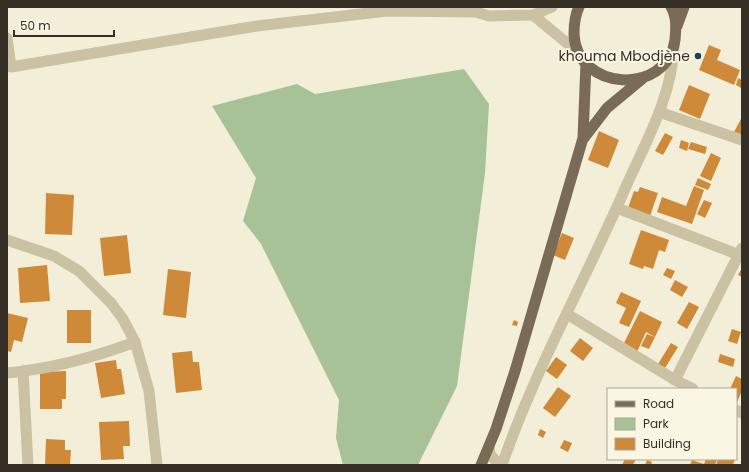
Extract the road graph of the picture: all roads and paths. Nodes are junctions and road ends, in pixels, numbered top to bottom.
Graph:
1 (552, 7) edge
2 (579, 7) edge
3 (671, 7) edge
4 (684, 7) edge
5 (487, 11) edge
6 (533, 15) junction
7 (677, 27) junction
8 (7, 38) edge
9 (674, 45) junction
10 (579, 53) junction
11 (586, 63) junction
12 (9, 67) edge
13 (644, 78) junction
14 (659, 112) junction
15 (583, 138) junction
16 (742, 140) edge
17 (617, 208) junction
18 (7, 240) edge
19 (741, 253) edge
20 (567, 314) junction
21 (135, 342) junction
22 (23, 371) junction
23 (7, 373) edge
24 (675, 380) junction
25 (691, 388) edge
26 (489, 447) junction
27 (28, 465) edge
28 (156, 465) edge
29 (481, 465) edge
30 (499, 465) edge
31 (502, 465) edge

1 - 6 street
2 - 10 main road
3 - 7 main road
4 - 7 main road
5 - 6 street
5 - 12 street
6 - 10 street
7 - 9 main road
8 - 12 street
9 - 13 main road
9 - 14 street
10 - 11 main road
11 - 13 main road
11 - 15 main road
13 - 15 main road
14 - 16 street
14 - 17 street
15 - 26 main road
17 - 19 street
17 - 20 street
18 - 21 street
19 - 24 street
20 - 24 street
20 - 31 street
21 - 22 street
21 - 28 street
22 - 23 street
22 - 27 street
24 - 25 street
26 - 29 main road
26 - 30 street

